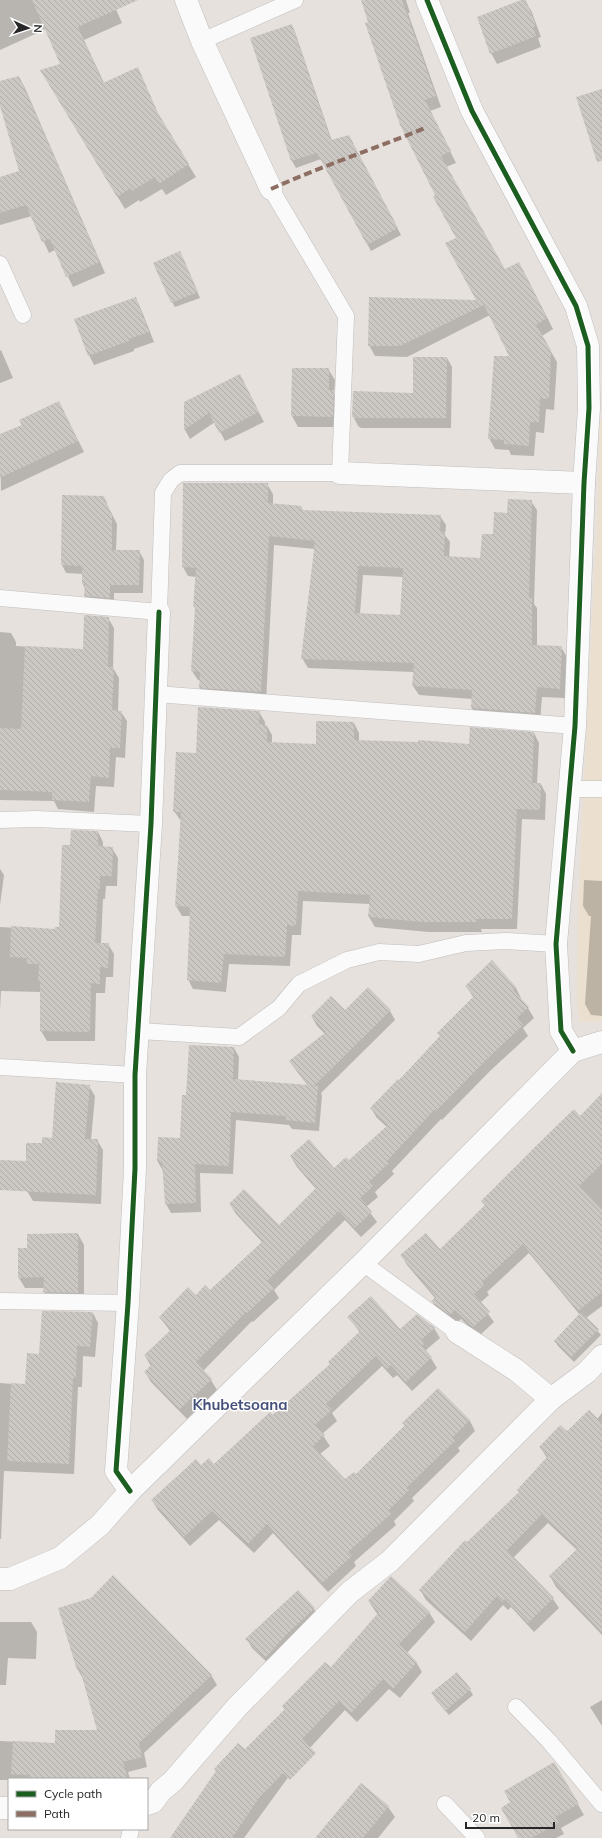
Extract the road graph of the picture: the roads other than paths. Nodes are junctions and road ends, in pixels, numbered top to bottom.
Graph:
1 (186, 0) edge
2 (296, 0) edge
3 (427, 0) edge
4 (202, 41) junction
5 (272, 189) joint
6 (0, 264) edge
7 (23, 316) dead end
8 (596, 406) edge
9 (340, 473) junction
10 (584, 483) junction
11 (0, 598) edge
12 (159, 612) junction
13 (156, 694) junction
14 (575, 726) junction
15 (569, 789) junction
16 (602, 790) edge
17 (0, 820) edge
18 (151, 824) junction
19 (556, 944) junction
20 (138, 1031) junction
21 (602, 1042) edge
22 (573, 1051) junction
23 (0, 1067) edge
24 (135, 1075) junction
25 (364, 1263) junction
26 (0, 1301) edge
27 (128, 1303) junction
28 (457, 1332) joint
29 (602, 1356) edge
30 (551, 1399) junction
31 (130, 1491) junction
32 (0, 1579) edge
33 (516, 1707) dead end
34 (148, 1804) edge
35 (445, 1804) dead end
36 (602, 1804) edge
37 (477, 1838) edge

1 - 4 street
2 - 4 lane
3 - 8 street
4 - 5 street
5 - 9 lane
6 - 7 lane
8 - 10 street
9 - 10 street
9 - 12 lane
10 - 14 street
11 - 12 lane
12 - 13 street
13 - 14 lane
13 - 18 street
14 - 15 street
15 - 16 lane
15 - 19 street
17 - 18 lane
18 - 20 street
19 - 20 lane
19 - 22 street
20 - 24 street
21 - 22 street
22 - 25 street
23 - 24 lane
24 - 27 street
25 - 28 lane
25 - 31 street
26 - 27 lane
27 - 31 street
28 - 30 street
29 - 30 street
30 - 34 street
31 - 32 street
33 - 36 lane
35 - 37 lane

